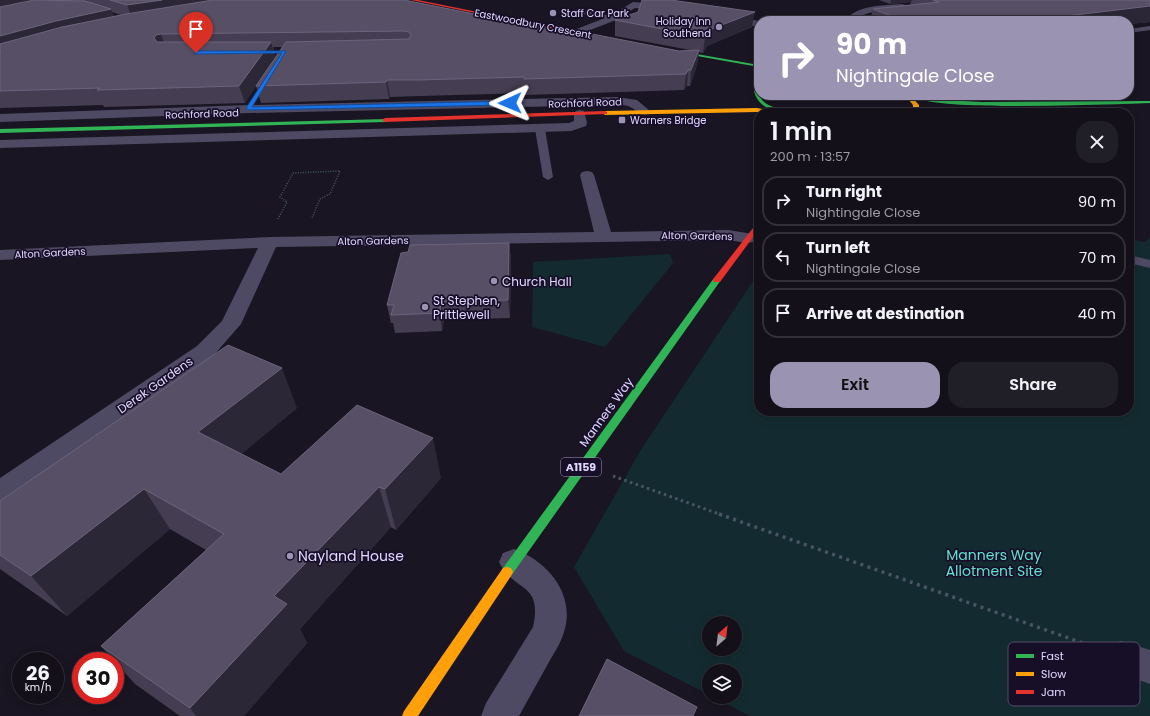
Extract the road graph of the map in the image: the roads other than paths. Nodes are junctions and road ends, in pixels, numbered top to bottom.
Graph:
1 (415, 0) edge
2 (631, 5) edge
3 (590, 6) dead end
4 (909, 6) edge
5 (682, 10) edge
6 (715, 16) edge
7 (854, 16) edge
8 (613, 18) junction
9 (627, 21) edge
10 (754, 23) edge
11 (1150, 28) edge
12 (1134, 30) edge
13 (577, 32) junction
14 (622, 41) edge
15 (659, 48) edge
16 (613, 49) edge
17 (700, 57) junction
18 (683, 63) edge
19 (754, 65) edge
20 (754, 74) edge
21 (257, 96) edge
22 (760, 100) edge
23 (913, 100) edge
24 (928, 100) edge
25 (723, 102) dead end
26 (1150, 102) edge
27 (1031, 104) junction
28 (249, 108) junction
29 (772, 108) edge
30 (918, 108) edge
31 (990, 108) edge
32 (754, 110) edge
33 (644, 111) junction
34 (580, 114) junction
35 (0, 118) edge
36 (540, 129) junction
37 (0, 131) edge
38 (0, 144) edge
39 (587, 175) dead end
40 (548, 177) dead end
41 (754, 230) edge
42 (604, 236) junction
43 (747, 238) junction
44 (268, 243) junction
45 (0, 255) edge
46 (1134, 260) edge
47 (1150, 264) edge
48 (0, 492) edge
49 (514, 562) junction
50 (410, 716) edge
51 (499, 716) edge

1 - 13 street, Eastwoodbury Crescent
1 - 16 street
2 - 5 street
2 - 8 street
3 - 8 lane
4 - 7 street
6 - 10 street
8 - 9 lane
8 - 13 street
11 - 12 lane
13 - 14 street, Eastwoodbury Crescent
15 - 17 street
17 - 18 street
17 - 19 street
17 - 20 street
21 - 28 street
22 - 29 street
23 - 30 street
24 - 27 street
25 - 33 street, Rochford Road
26 - 27 street
27 - 31 street
28 - 33 street
28 - 35 street
32 - 33 street, Rochford Road
33 - 34 street, Rochford Road
34 - 36 street
34 - 37 street, Rochford Road
36 - 38 street
36 - 40 lane
39 - 42 street
41 - 43 street, Manners Way / A1159
42 - 43 street, Alton Gardens
42 - 44 street, Alton Gardens
43 - 49 street, Manners Way / A1159
44 - 45 street, Alton Gardens
44 - 48 street, Derek Gardens
46 - 47 lane
49 - 50 street, Manners Way / A1159
49 - 51 street

